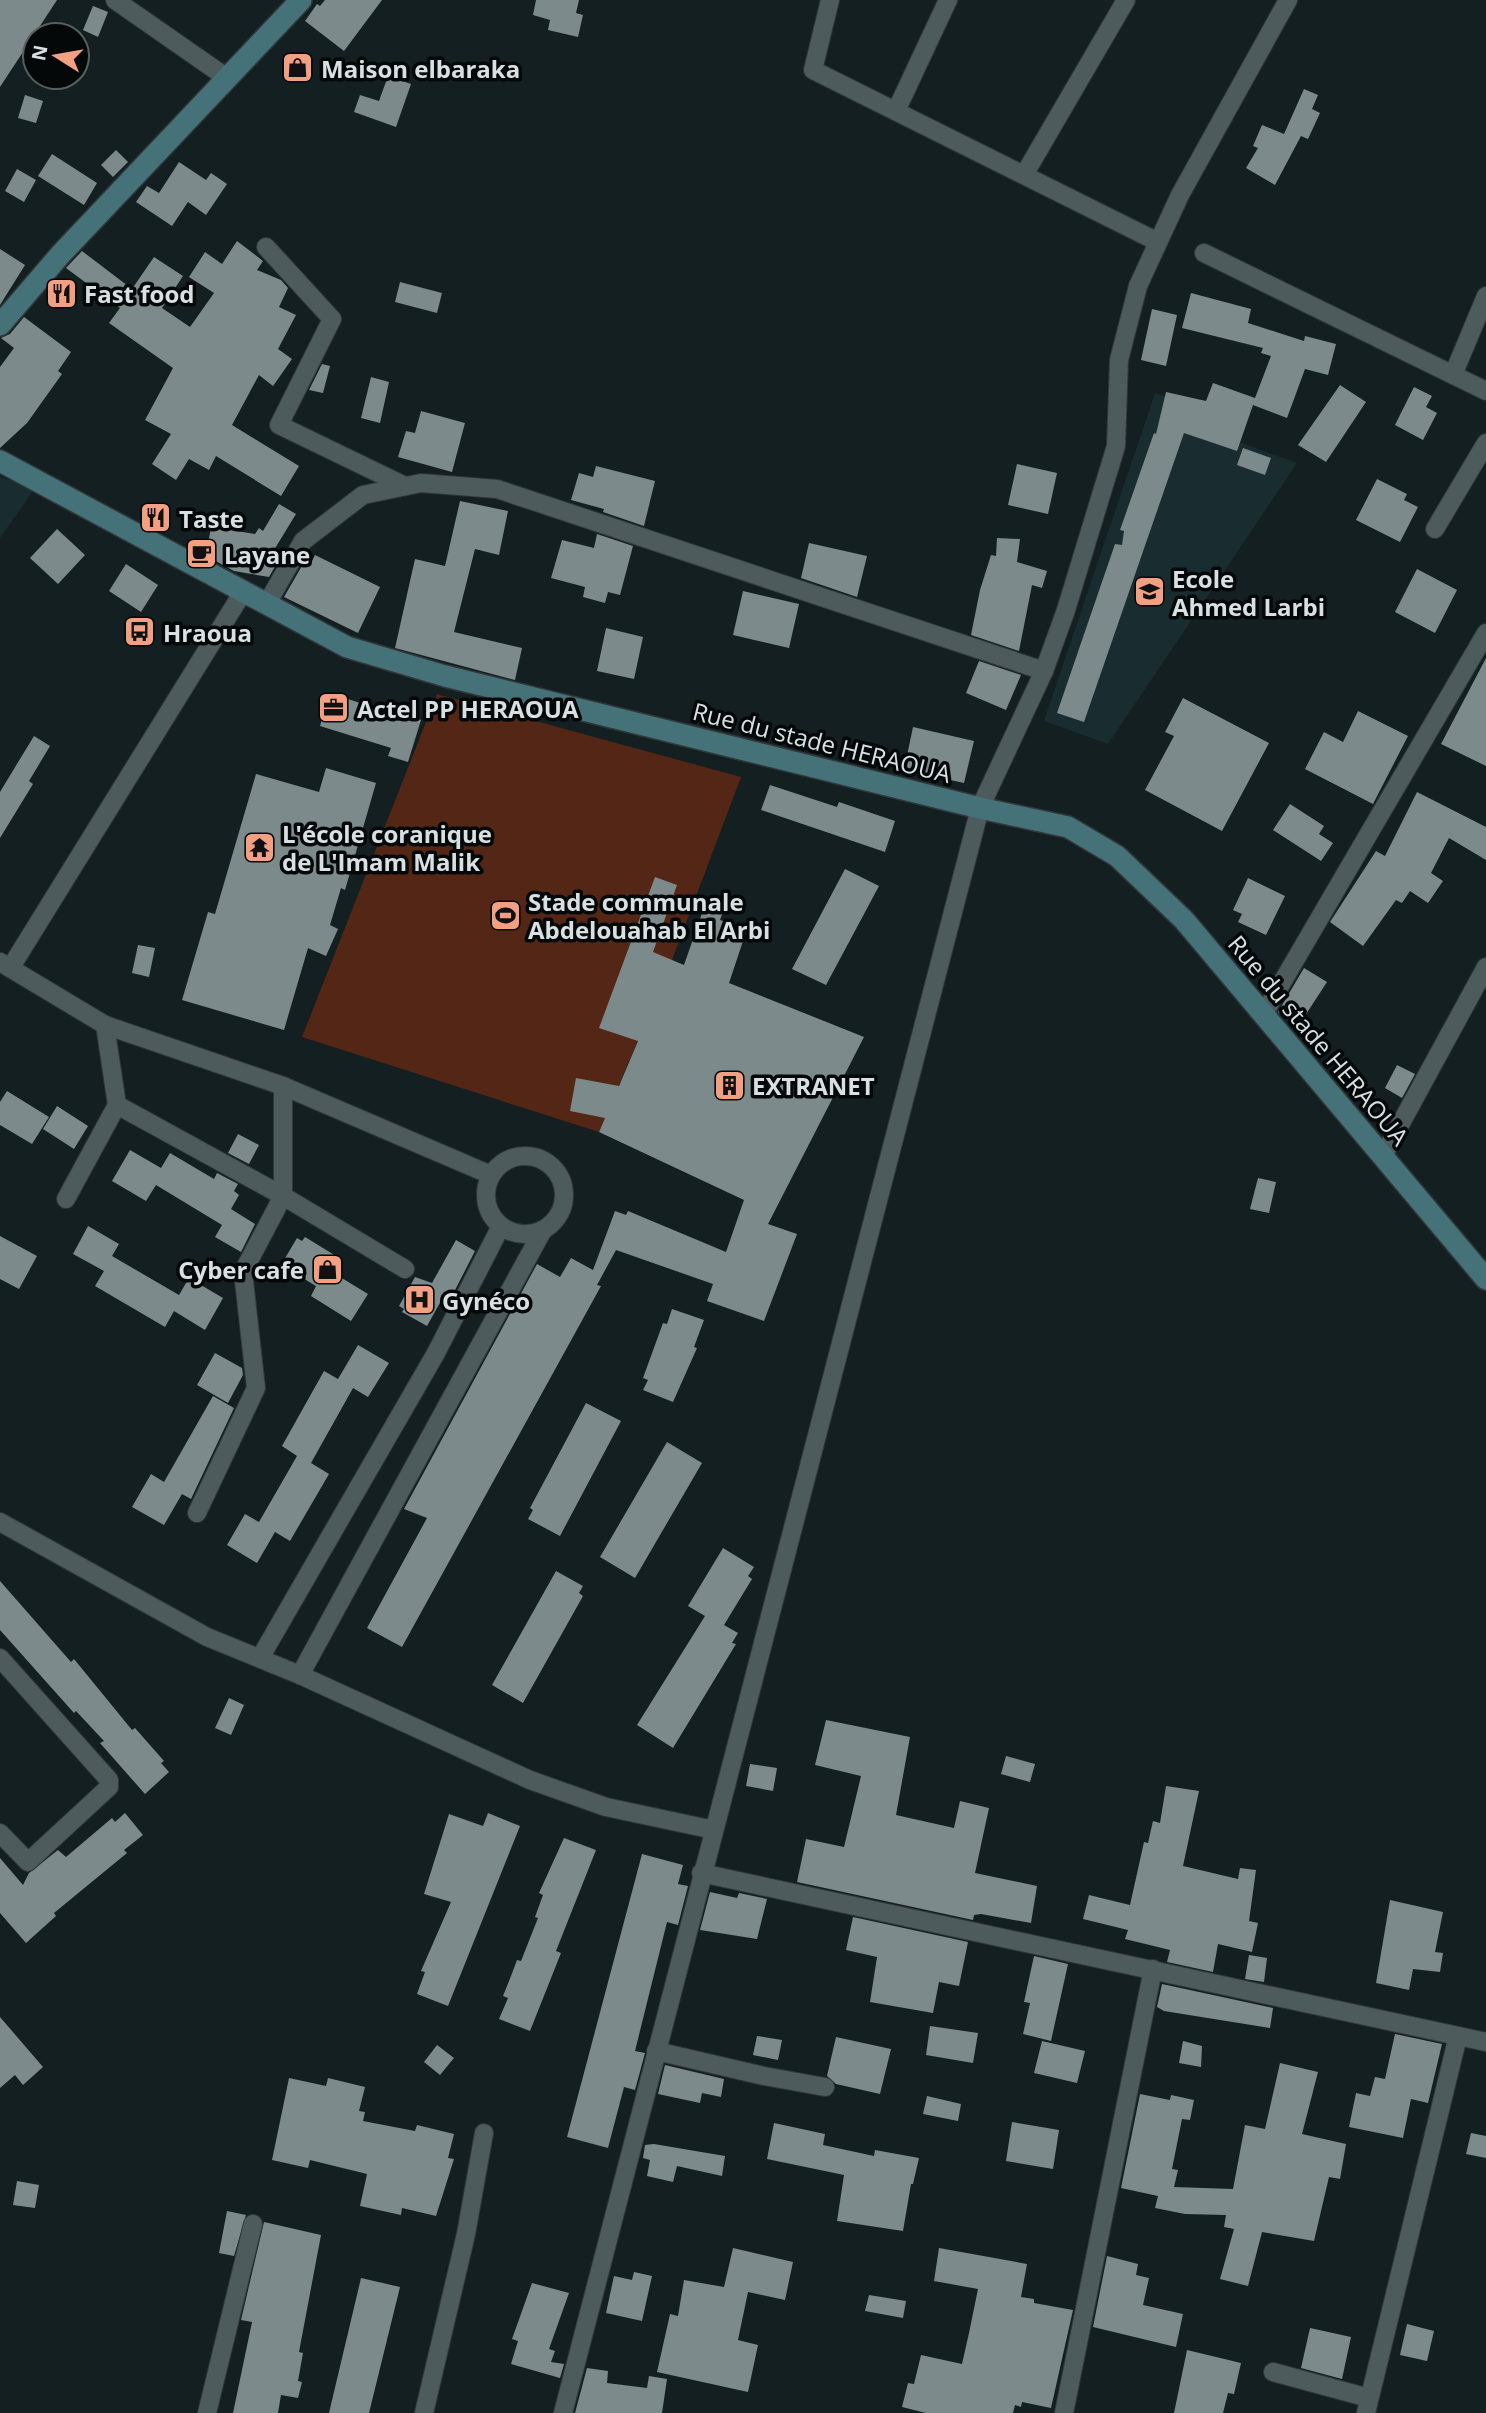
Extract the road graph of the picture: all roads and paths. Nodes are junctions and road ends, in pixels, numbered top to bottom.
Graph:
1 (116, 0) edge
2 (302, 0) edge
3 (830, 0) edge
4 (948, 0) edge
5 (1126, 0) edge
6 (1288, 0) edge
7 (227, 79) junction
8 (896, 111) junction
9 (1024, 175) junction
10 (1158, 242) junction
11 (266, 247) dead end
12 (1204, 253) dead end
13 (1486, 296) edge
14 (0, 325) edge
15 (1453, 375) junction
16 (1486, 391) edge
17 (1486, 443) edge
18 (0, 461) edge
19 (405, 486) junction
20 (1435, 529) dead end
21 (243, 592) junction
22 (267, 605) junction
23 (1486, 633) edge
24 (1044, 671) junction
25 (979, 808) junction
26 (6, 965) edge
27 (1486, 967) edge
28 (1264, 1015) junction
29 (105, 1025) junction
30 (283, 1086) junction
31 (117, 1105) junction
32 (1383, 1156) junction
33 (491, 1175) junction
34 (283, 1196) junction
35 (66, 1199) dead end
36 (501, 1226) junction
37 (543, 1230) junction
38 (405, 1269) dead end
39 (1486, 1279) edge
40 (197, 1513) dead end
41 (0, 1522) edge
42 (0, 1658) edge
43 (260, 1658) junction
44 (300, 1675) junction
45 (714, 1830) junction
46 (0, 1833) edge
47 (701, 1872) junction
48 (1153, 1969) junction
49 (1458, 2036) junction
50 (1486, 2042) edge
51 (656, 2051) junction
52 (825, 2087) dead end
53 (484, 2133) dead end
54 (253, 2224) dead end
55 (1273, 2372) dead end
56 (1368, 2405) edge
57 (207, 2413) edge
58 (424, 2413) edge
59 (563, 2413) edge
60 (1064, 2413) edge

1 - 7 street
2 - 7 street
3 - 8 street
4 - 8 street
5 - 9 street
6 - 10 street
7 - 14 street
8 - 9 street
9 - 10 street
10 - 24 street
11 - 19 street
12 - 15 street
13 - 15 street
15 - 16 street
17 - 20 street
18 - 21 street, Rue du stade HERAOUA
19 - 22 street
19 - 24 street
21 - 22 street, Rue du stade HERAOUA
21 - 26 street
22 - 25 street, Rue du stade HERAOUA
23 - 28 street
24 - 25 street
25 - 28 street, Rue du stade HERAOUA
25 - 45 street
26 - 29 street
27 - 32 street
28 - 32 street, Rue du stade HERAOUA
29 - 30 street
29 - 31 street
30 - 33 street
30 - 34 street
31 - 34 street
31 - 35 street
32 - 39 street, Rue du stade HERAOUA
33 - 36 street
33 - 37 street
34 - 38 street
34 - 40 street
36 - 37 street
36 - 43 street
37 - 44 street
41 - 43 street
42 - 46 street
43 - 44 street
44 - 45 street
45 - 47 street
47 - 48 street
47 - 51 street
48 - 49 street
48 - 60 street
49 - 50 street
49 - 56 street
51 - 52 street
51 - 59 street
53 - 58 street
54 - 57 street
55 - 56 street

